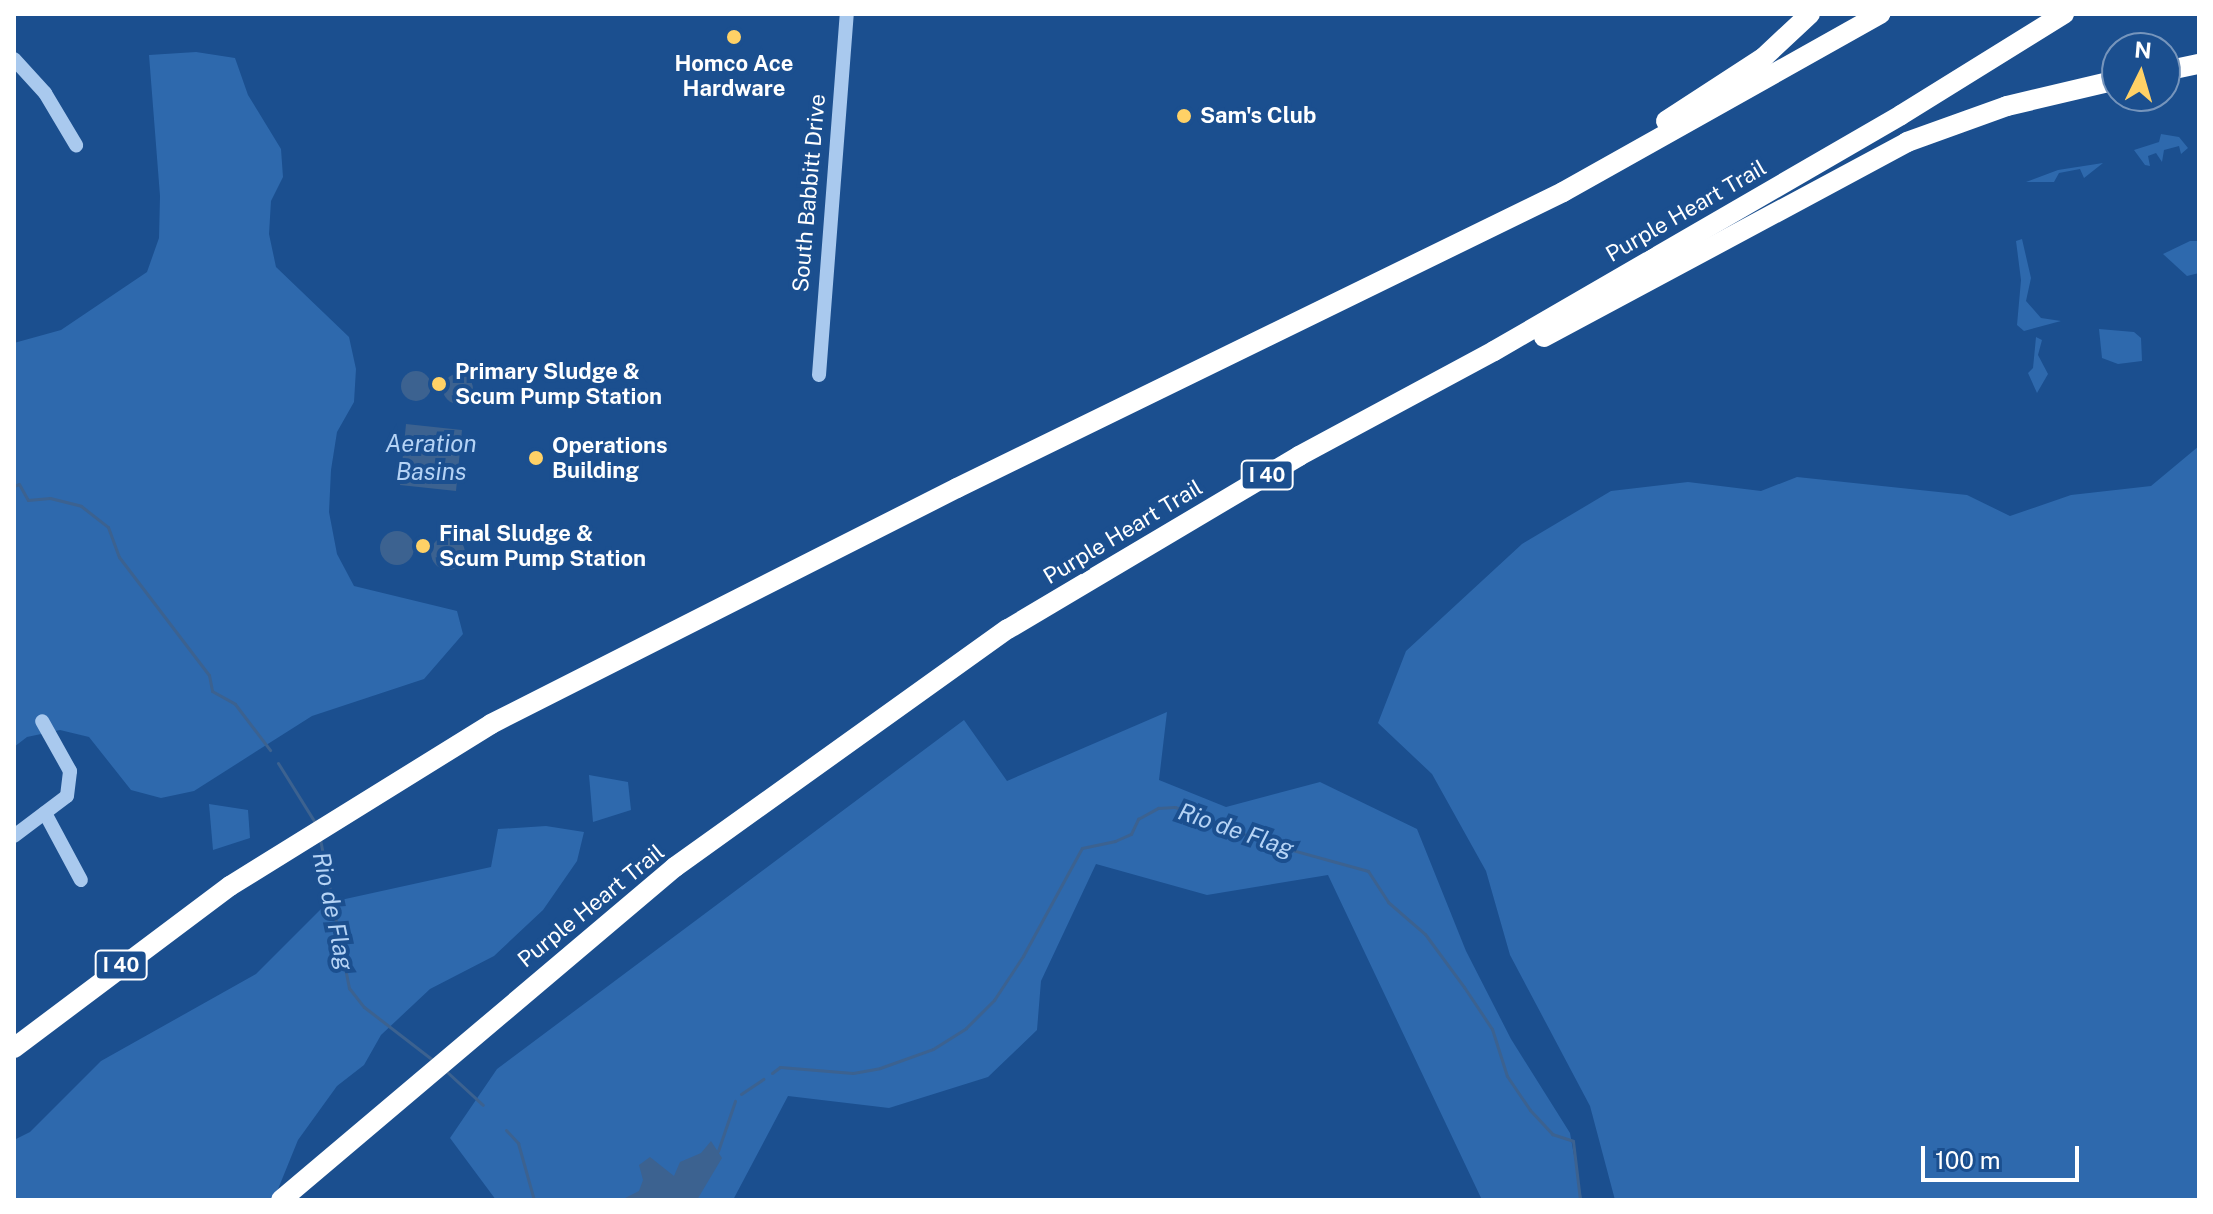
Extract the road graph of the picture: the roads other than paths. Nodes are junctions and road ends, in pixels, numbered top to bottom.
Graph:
1 (847, 14) edge
2 (1810, 14) edge
3 (1880, 14) edge
4 (2064, 14) edge
5 (14, 59) edge
6 (2101, 84) edge
7 (76, 145) dead end
8 (1319, 313) junction
9 (1494, 351) junction
10 (819, 375) dead end
11 (42, 721) dead end
12 (45, 813) junction
13 (14, 836) edge
14 (81, 880) dead end
15 (14, 1048) edge
16 (281, 1200) edge

1 - 10 street, South Babbitt Drive
2 - 8 highway
3 - 8 highway, I 40
4 - 9 highway, Purple Heart Trail / I 40
5 - 7 street
6 - 9 highway
8 - 15 highway, I 40
9 - 16 highway, Purple Heart Trail / I 40
11 - 12 street
12 - 13 street
12 - 14 street

